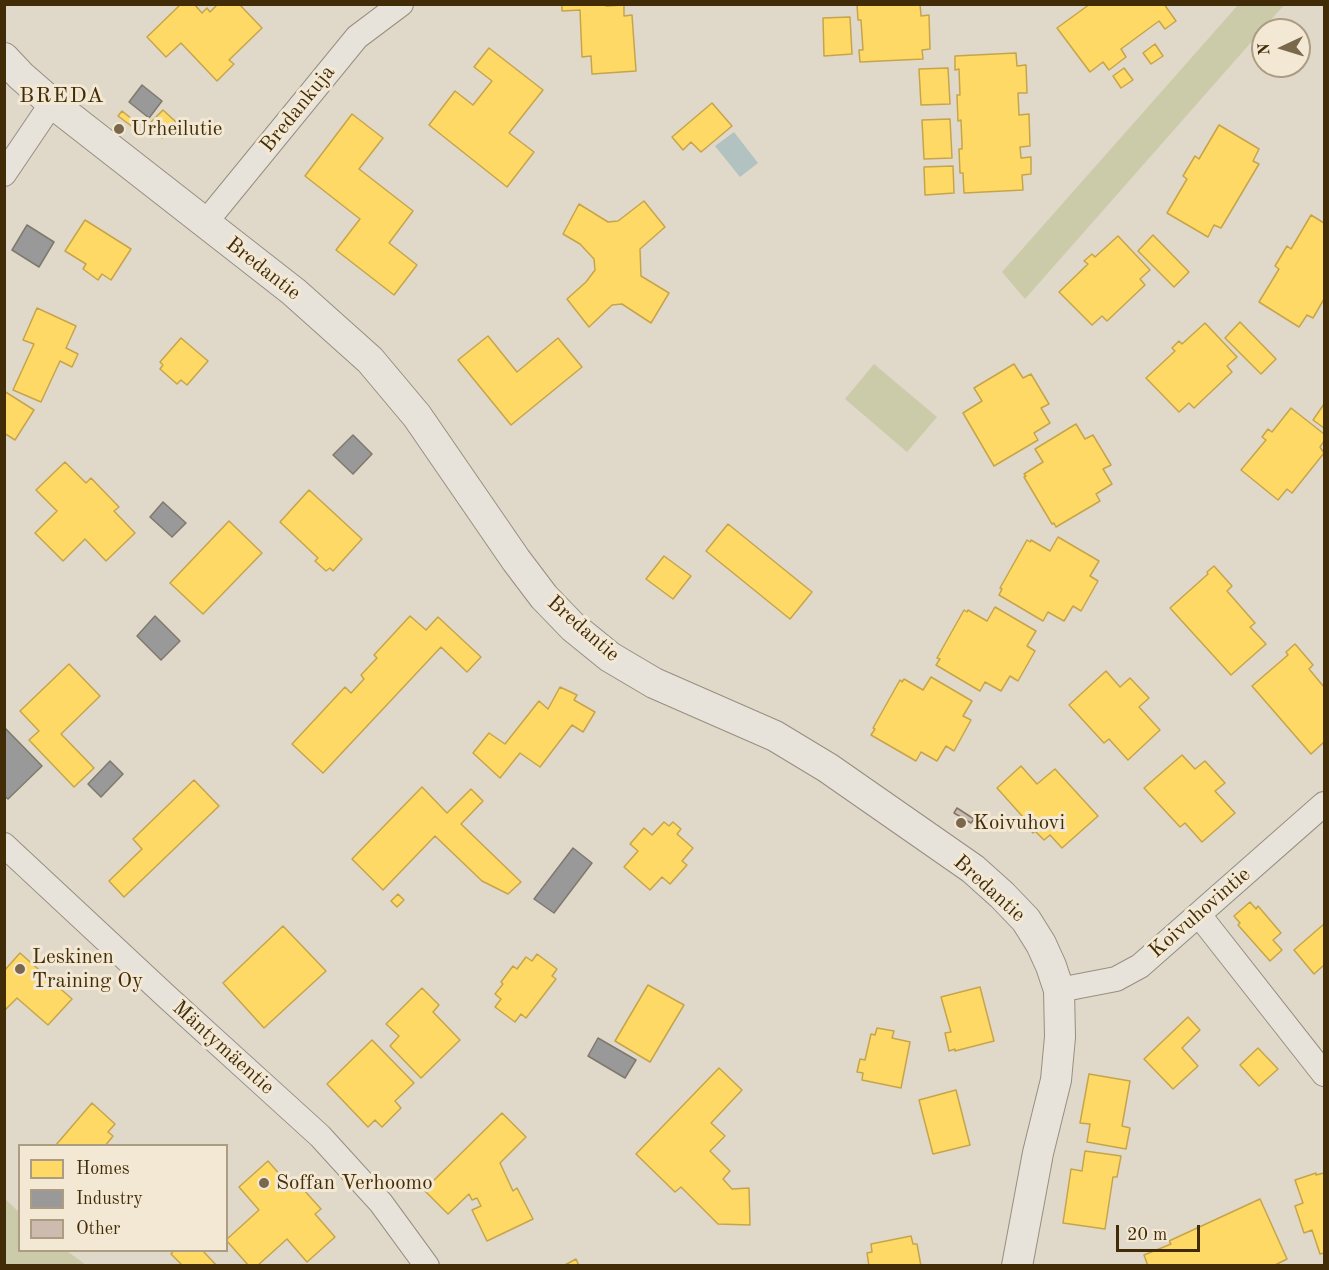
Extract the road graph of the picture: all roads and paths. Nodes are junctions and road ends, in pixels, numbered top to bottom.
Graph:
1 (401, 4) edge
2 (4, 58) edge
3 (52, 103) junction
4 (4, 174) edge
5 (205, 223) junction
6 (1324, 804) edge
7 (4, 845) edge
8 (1199, 915) junction
9 (1059, 990) junction
10 (1324, 1074) edge
11 (427, 1266) edge
12 (1017, 1266) edge

1 - 5 street, Bredankuja
2 - 3 street, Bredantie
3 - 4 street
3 - 5 street, Bredantie
5 - 9 street, Bredantie
6 - 8 street, Koivuhovintie
7 - 11 street, Mäntymäentie
8 - 9 street, Koivuhovintie
8 - 10 street
9 - 12 street, Bredantie

